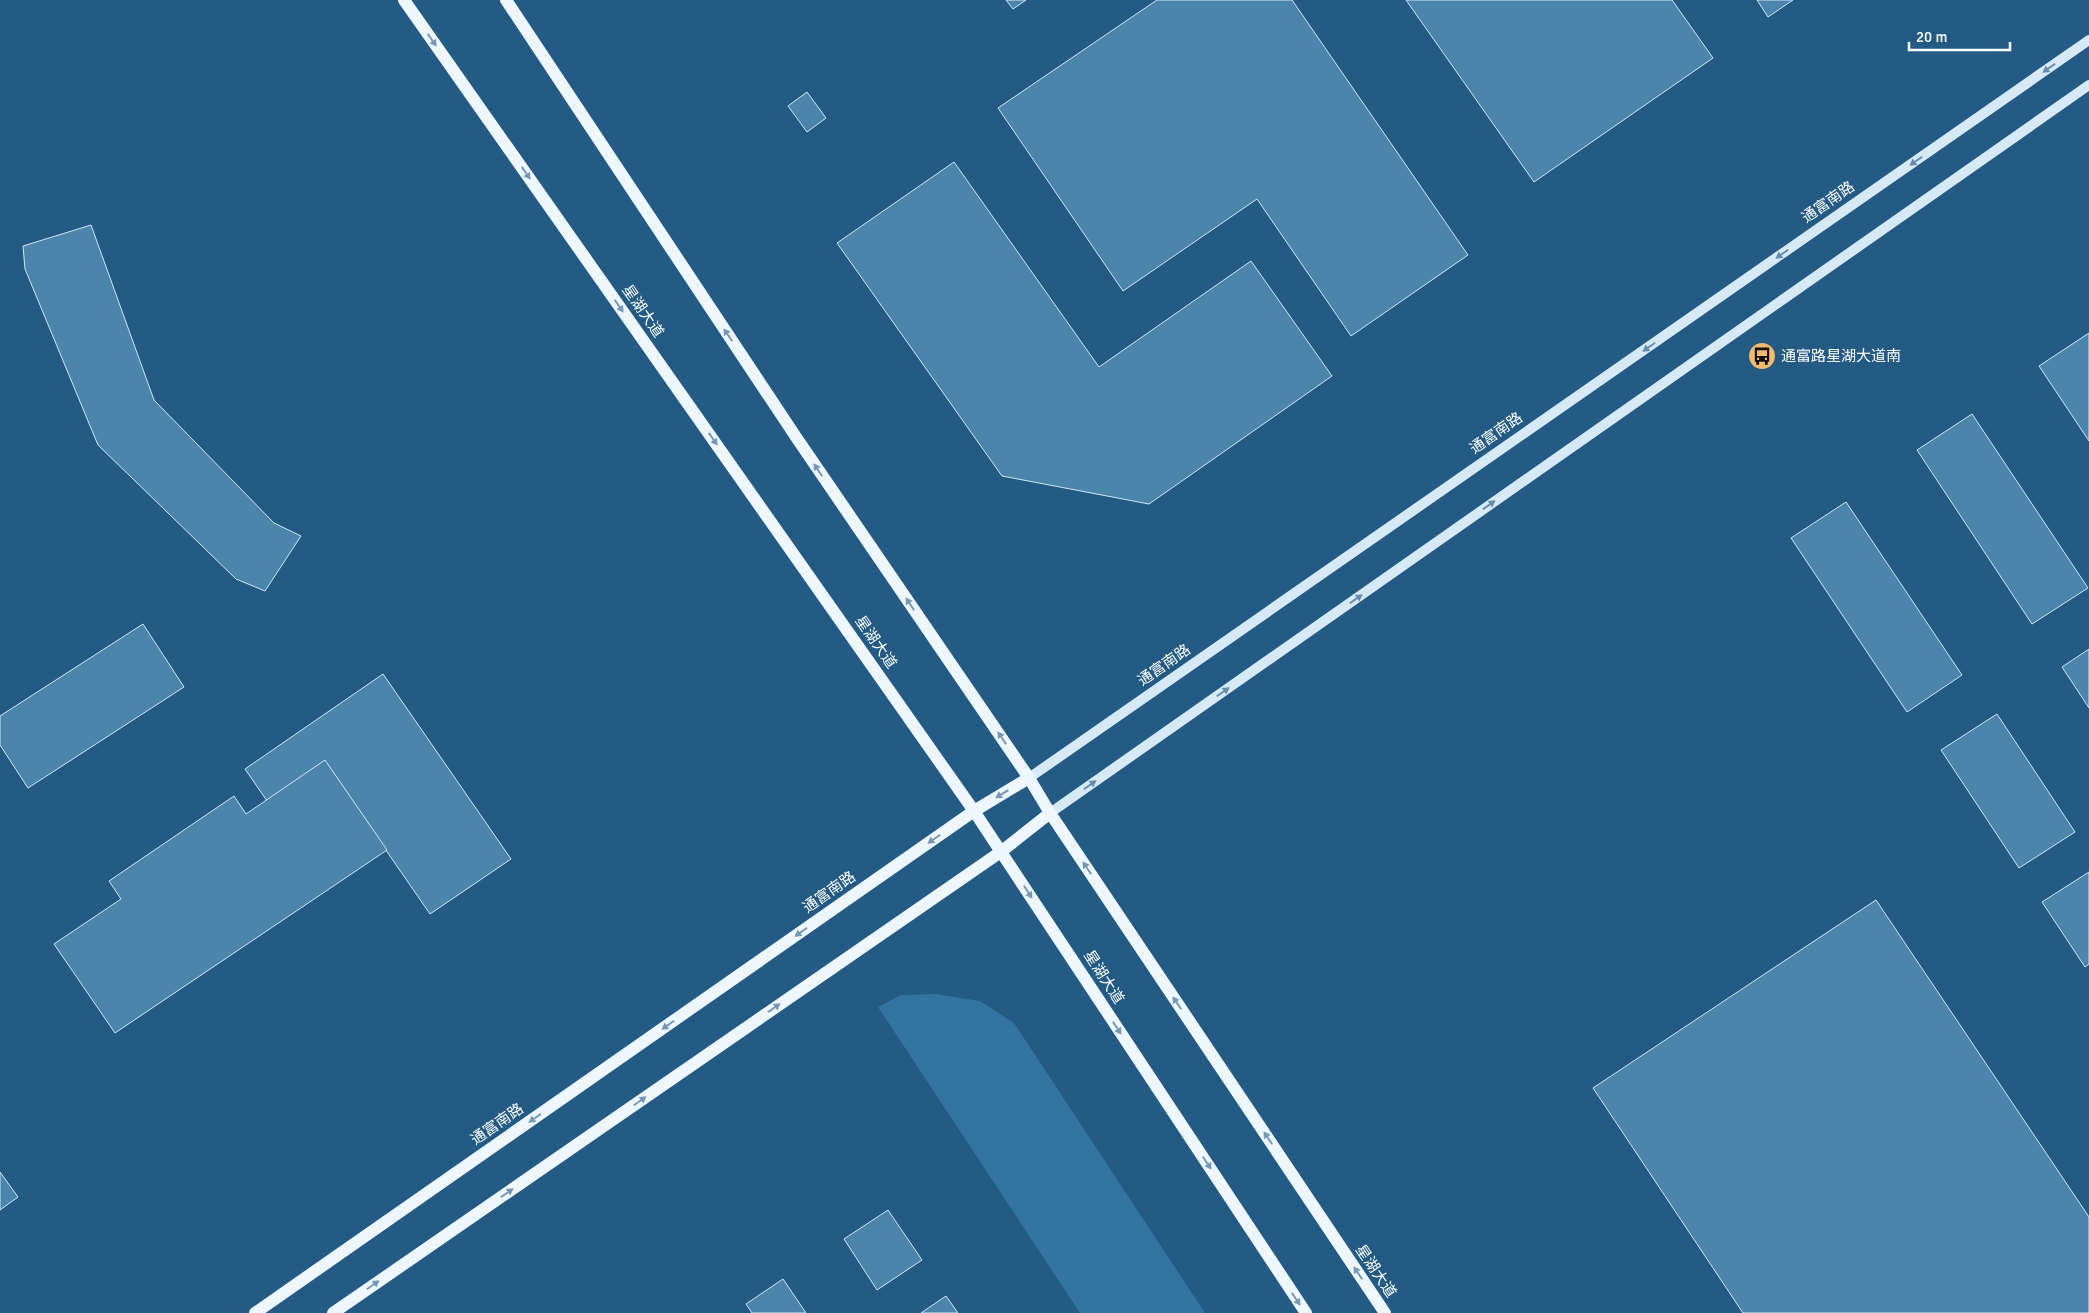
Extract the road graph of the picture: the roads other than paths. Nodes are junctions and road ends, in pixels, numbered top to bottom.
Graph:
1 (404, 0) edge
2 (506, 0) edge
3 (2089, 40) edge
4 (2089, 85) edge
5 (1030, 778) junction
6 (974, 811) junction
7 (1050, 813) junction
8 (1002, 851) junction
9 (255, 1313) edge
10 (333, 1313) edge
11 (1306, 1313) edge
12 (1385, 1313) edge

1 -> 6 main road, 星湖大道
5 -> 2 main road, 星湖大道
3 -> 5 main road, 通富南路
7 -> 4 main road
5 -> 6 main road, 通富南路
5 - 7 main road, 星湖大道
6 - 8 main road, 星湖大道
6 -> 9 main road, 通富南路
7 - 8 main road
12 -> 7 main road, 星湖大道
10 -> 8 main road
8 -> 11 main road, 星湖大道

